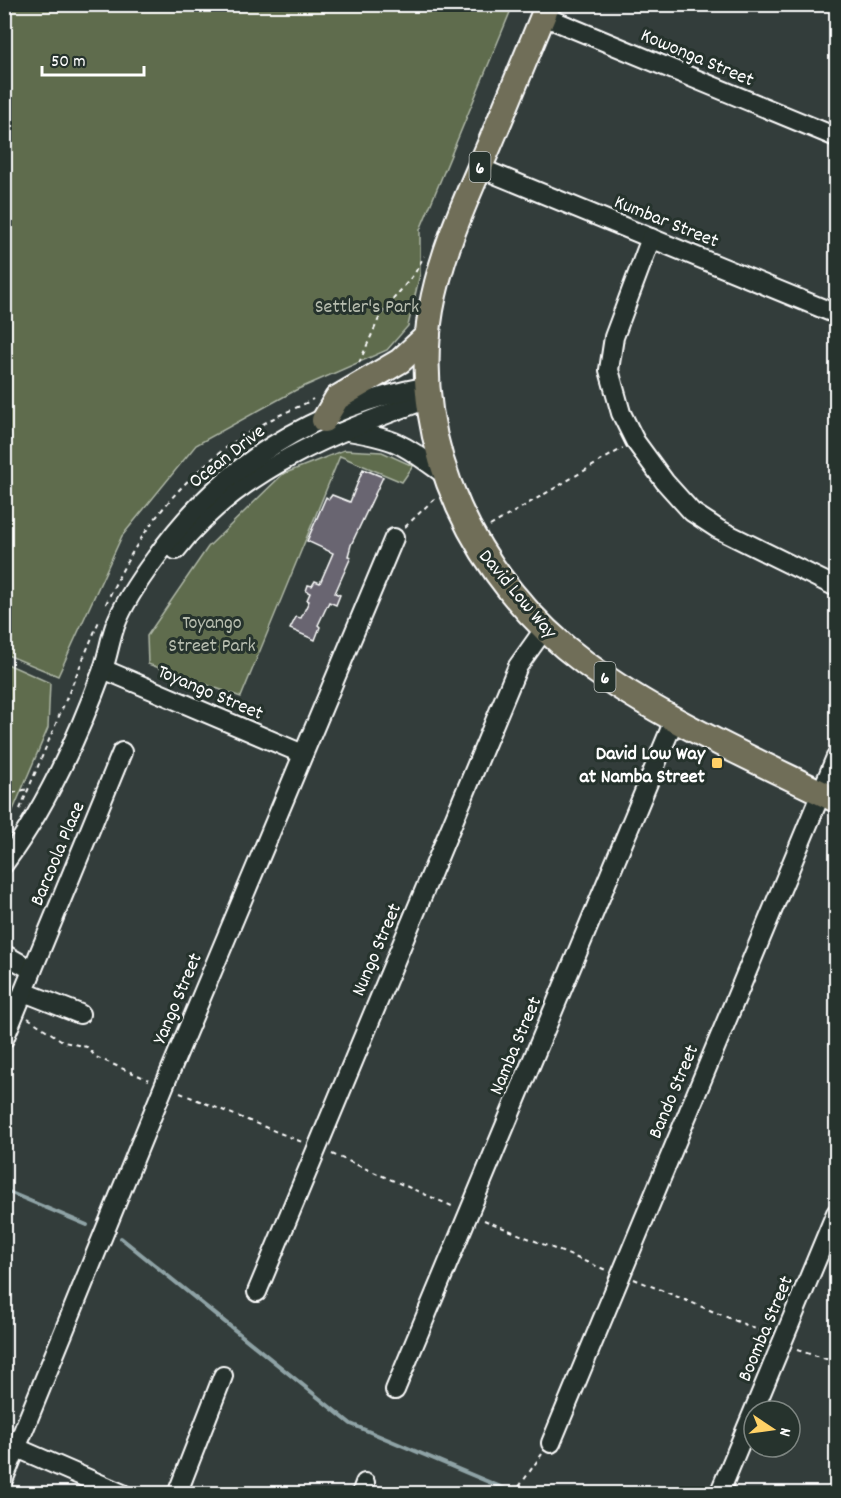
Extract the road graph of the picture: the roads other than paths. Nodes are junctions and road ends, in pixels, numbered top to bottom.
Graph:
1 (545, 10) edge
2 (837, 137) edge
3 (480, 168) junction
4 (651, 238) junction
5 (837, 314) edge
6 (428, 335) junction
7 (428, 392) junction
8 (324, 420) junction
9 (346, 430) junction
10 (448, 482) junction
11 (394, 538) road end
12 (837, 586) edge
13 (545, 628) junction
14 (103, 669) junction
15 (675, 718) junction
16 (122, 752) dead end
17 (303, 754) junction
18 (837, 758) edge
19 (829, 796) edge
20 (4, 864) edge
21 (4, 954) edge
22 (32, 970) junction
23 (24, 992) junction
24 (80, 1014) dead end
25 (4, 1039) edge
26 (837, 1213) edge
27 (257, 1292) dead end
28 (223, 1376) dead end
29 (395, 1390) dead end
30 (551, 1443) road end
31 (17, 1448) junction
32 (4, 1478) edge
33 (123, 1494) edge
34 (177, 1494) edge
35 (719, 1494) edge

1 - 2 street, Kowonga Street
1 - 3 main road, David Low Way / 6
3 - 4 street, Kumbar Street
3 - 6 main road, David Low Way / 6
4 - 5 street, Kumbar Street
4 - 12 street
6 - 7 main road, David Low Way / 6
6 - 8 main road
7 - 8 street, Ocean Drive
7 - 9 street, Ocean Drive
7 - 10 main road, David Low Way / 6
8 - 14 street, Ocean Drive
9 - 10 street
9 - 14 street, Ocean Drive
10 - 13 main road, David Low Way / 6
11 - 17 street, Yango Street
13 - 15 main road, David Low Way / 6
13 - 27 street, Nungo Street
14 - 17 street, Toyango Street
14 - 20 street, Ocean Drive
15 - 19 main road, David Low Way / 6
15 - 29 street, Namba Street
16 - 22 street, Barcoola Place
17 - 31 street, Yango Street
18 - 19 street, Bando Street
19 - 30 street, Bando Street
21 - 22 street
22 - 23 street, Barcoola Place
23 - 24 street
23 - 25 street, Barcoola Place
26 - 35 street, Boomba Street
28 - 34 street
31 - 32 street, Yango Street
31 - 33 street

